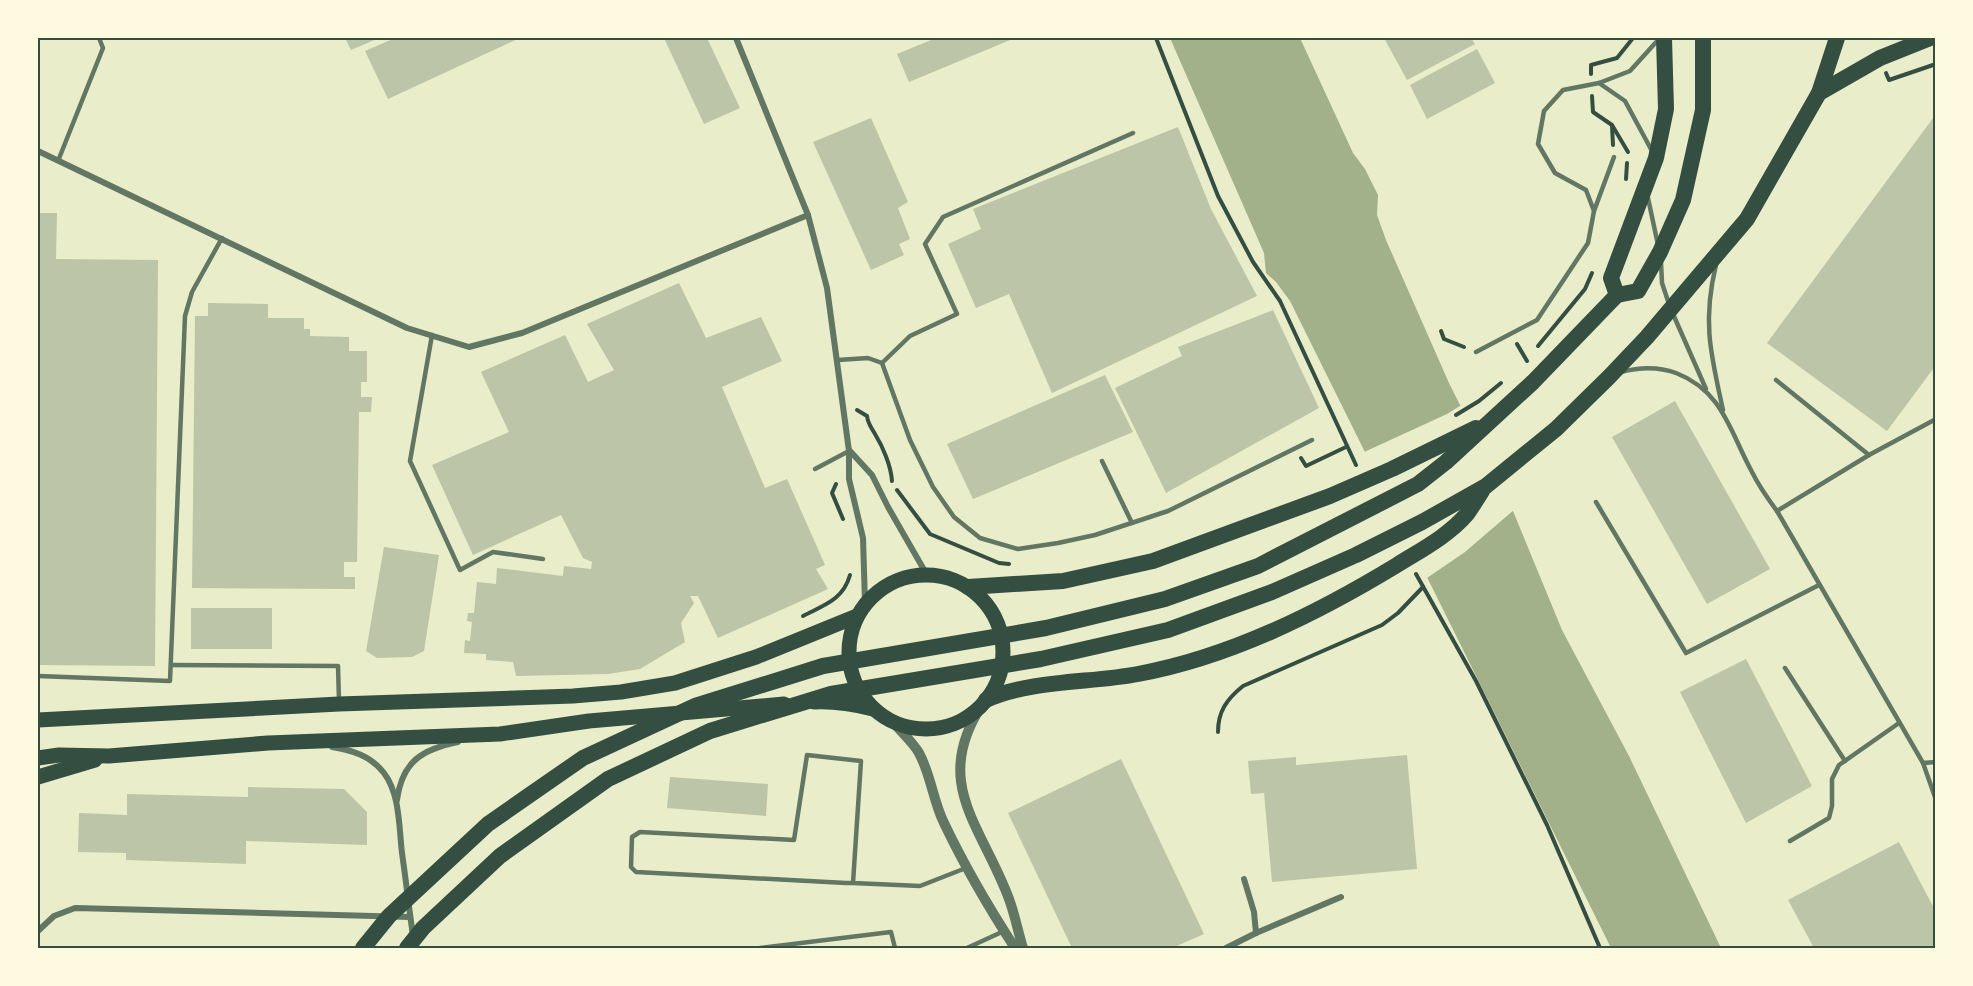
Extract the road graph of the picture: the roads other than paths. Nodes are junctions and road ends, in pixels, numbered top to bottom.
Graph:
1 (99, 38) edge
2 (735, 38) edge
3 (1662, 38) edge
4 (1703, 38) edge
5 (1837, 38) edge
6 (1930, 38) edge
7 (1599, 83) junction
8 (1819, 93) junction
9 (1133, 133) dead end
10 (38, 151) edge
11 (1614, 157) road end
12 (1656, 158) junction
13 (58, 161) junction
14 (1646, 187) junction
15 (1594, 211) junction
16 (808, 215) junction
17 (222, 238) junction
18 (1660, 252) junction
19 (1718, 254) junction
20 (1617, 295) junction
21 (1671, 309) junction
22 (432, 335) junction
23 (1476, 352) road end
24 (838, 360) junction
25 (882, 363) junction
26 (1609, 377) junction
27 (1776, 380) dead end
28 (1707, 392) junction
29 (1725, 415) junction
30 (1935, 419) edge
31 (1493, 420) junction
32 (1312, 440) dead end
33 (849, 450) junction
34 (1869, 455) junction
35 (1102, 461) dead end
36 (815, 469) dead end
37 (1486, 486) junction
38 (1596, 502) dead end
39 (1777, 512) junction
40 (1132, 523) junction
41 (543, 559) dead end
42 (927, 574) junction
43 (1819, 585) junction
44 (968, 587) junction
45 (861, 610) junction
46 (171, 665) junction
47 (1785, 668) dead end
48 (38, 676) edge
49 (984, 702) junction
50 (339, 704) junction
51 (873, 709) junction
52 (38, 720) edge
53 (892, 722) junction
54 (1899, 723) junction
55 (500, 734) junction
56 (292, 742) junction
57 (109, 756) junction
58 (38, 758) edge
59 (1845, 761) junction
60 (1935, 762) edge
61 (1923, 763) junction
62 (38, 777) edge
63 (396, 806) junction
64 (1935, 806) edge
65 (1790, 842) dead end
66 (966, 868) junction
67 (1244, 879) dead end
68 (853, 883) junction
69 (1341, 897) dead end
70 (410, 917) junction
71 (38, 931) edge
72 (1004, 931) junction
73 (1256, 933) junction
74 (363, 948) edge
75 (407, 948) edge
76 (414, 948) edge
77 (760, 948) edge
78 (896, 948) edge
79 (967, 948) edge
80 (1015, 948) edge
81 (1023, 948) edge
82 (1226, 948) edge

1 - 13 lane
2 - 16 street
3 - 7 lane
3 - 12 highway
4 - 18 highway
5 - 8 highway
6 - 8 highway
7 - 12 lane
7 - 15 lane
8 - 19 highway
9 - 25 lane
10 - 13 street
11 - 15 lane
12 - 14 highway
13 - 17 street
14 - 18 lane
14 - 20 highway
15 - 23 lane
16 - 22 street
16 - 24 street
17 - 22 street
17 - 46 lane
18 - 20 highway
18 - 21 lane
19 - 21 highway
19 - 29 lane
20 - 31 highway
21 - 26 highway
21 - 28 lane
22 - 41 lane
24 - 25 lane
24 - 33 street
25 - 40 lane
26 - 28 lane
26 - 37 highway
27 - 34 lane
28 - 29 lane
29 - 39 lane
30 - 34 lane
31 - 44 highway
31 - 74 highway
32 - 40 lane
33 - 36 lane
33 - 42 street
33 - 45 street
34 - 39 lane
35 - 40 lane
37 - 49 highway
37 - 75 highway
38 - 43 lane
39 - 43 lane
42 - 44 main road
42 - 45 main road
43 - 54 lane
44 - 49 main road
45 - 50 main road
45 - 51 main road
46 - 48 lane
46 - 50 lane
47 - 59 lane
49 - 53 main road
49 - 81 street
50 - 52 main road
51 - 53 main road
51 - 55 main road
53 - 66 street
54 - 59 lane
54 - 61 lane
55 - 56 main road
55 - 63 street
56 - 57 main road
56 - 63 street
57 - 58 main road
57 - 62 main road
59 - 65 lane
60 - 61 lane
61 - 64 lane
63 - 70 street
66 - 68 lane
66 - 72 street
67 - 73 street
68 - 68 lane
69 - 73 street
70 - 71 street
70 - 76 street
72 - 79 lane
72 - 80 street
73 - 82 street
77 - 78 lane

